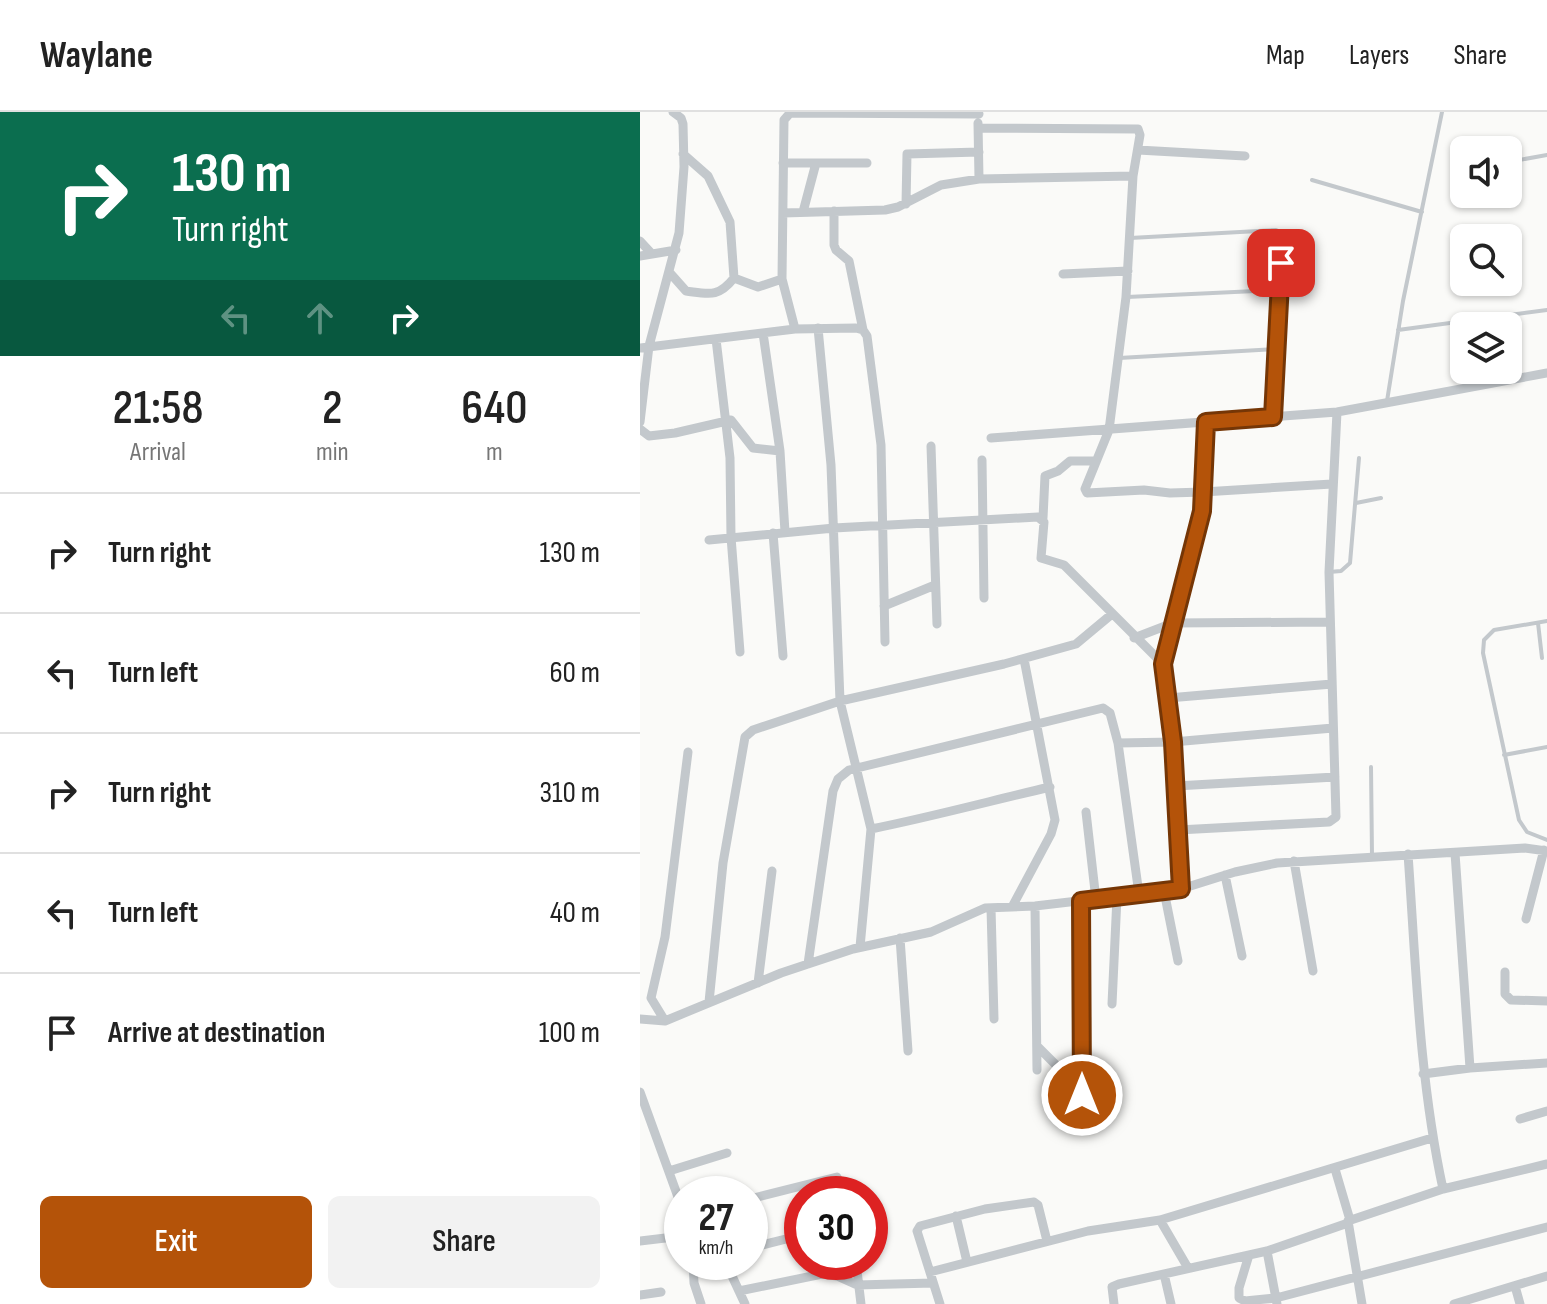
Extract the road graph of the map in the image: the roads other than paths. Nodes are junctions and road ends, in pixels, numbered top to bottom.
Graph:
1 (673, 112) edge
2 (1442, 112) edge
3 (979, 113) edge
4 (978, 128) junction
5 (1138, 150) junction
6 (979, 152) junction
7 (683, 154) junction
8 (1547, 155) edge
9 (1245, 156) dead end
10 (1522, 159) edge
11 (783, 163) junction
12 (816, 163) junction
13 (867, 163) dead end
14 (1133, 176) junction
15 (979, 179) junction
16 (1312, 180) dead end
17 (906, 204) junction
18 (834, 211) junction
19 (803, 212) junction
20 (1422, 212) junction
21 (783, 213) junction
22 (1130, 238) junction
23 (640, 241) edge
24 (676, 250) junction
25 (652, 254) junction
26 (640, 256) edge
27 (1128, 271) junction
28 (670, 273) junction
29 (1063, 274) dead end
30 (734, 278) junction
31 (782, 279) junction
32 (1280, 290) junction
33 (1126, 297) junction
34 (1547, 310) edge
35 (818, 328) junction
36 (795, 329) junction
37 (863, 330) junction
38 (1398, 330) junction
39 (763, 333) junction
40 (716, 339) junction
41 (644, 347) edge
42 (1276, 349) junction
43 (1119, 358) junction
44 (1547, 373) edge
45 (1386, 403) junction
46 (1337, 412) junction
47 (1273, 417) junction
48 (725, 420) junction
49 (640, 422) edge
50 (1206, 422) junction
51 (640, 429) edge
52 (1109, 430) junction
53 (991, 438) dead end
54 (931, 446) dead end
55 (780, 451) junction
56 (1359, 458) dead end
57 (982, 460) dead end
58 (1096, 461) junction
59 (1332, 484) junction
60 (1203, 492) junction
61 (1381, 498) dead end
62 (1355, 503) junction
63 (1043, 518) junction
64 (981, 520) junction
65 (932, 522) junction
66 (883, 526) junction
67 (834, 528) junction
68 (785, 532) junction
69 (773, 533) junction
70 (731, 537) junction
71 (709, 540) dead end
72 (1329, 572) junction
73 (935, 585) junction
74 (984, 598) dead end
75 (884, 606) junction
76 (1112, 614) junction
77 (1547, 621) edge
78 (1330, 622) junction
79 (1173, 623) junction
80 (1538, 623) junction
81 (937, 624) dead end
82 (1134, 638) junction
83 (885, 642) dead end
84 (740, 652) dead end
85 (783, 656) dead end
86 (1542, 658) dead end
87 (1024, 659) junction
88 (1163, 664) junction
89 (1332, 684) junction
90 (1168, 698) junction
91 (840, 701) junction
92 (1038, 725) junction
93 (1333, 728) junction
94 (1173, 742) junction
95 (1118, 743) junction
96 (1547, 747) edge
97 (688, 752) dead end
98 (1504, 755) junction
99 (1371, 767) dead end
100 (856, 768) junction
101 (1335, 777) junction
102 (1176, 786) junction
103 (1050, 787) junction
104 (1086, 812) dead end
105 (871, 829) junction
106 (1178, 830) junction
107 (1547, 840) edge
108 (1546, 851) edge
109 (1455, 853) junction
110 (1408, 854) junction
111 (1372, 856) junction
112 (1294, 861) junction
113 (772, 871) dead end
114 (1225, 875) junction
115 (1181, 889) junction
116 (1164, 891) junction
117 (1139, 894) junction
118 (1117, 897) junction
119 (1096, 900) junction
120 (1081, 901) junction
121 (1035, 906) junction
122 (1012, 907) junction
123 (991, 908) junction
124 (1526, 919) dead end
125 (900, 938) junction
126 (860, 947) junction
127 (1242, 956) dead end
128 (1178, 961) dead end
129 (808, 964) junction
130 (1313, 971) dead end
131 (1505, 972) dead end
132 (758, 983) junction
133 (640, 998) edge
134 (651, 998) junction
135 (1547, 1001) edge
136 (709, 1002) junction
137 (1112, 1004) dead end
138 (640, 1019) edge
139 (994, 1019) dead end
140 (665, 1021) junction
141 (1037, 1046) junction
142 (908, 1051) dead end
143 (1547, 1063) edge
144 (1470, 1068) junction
145 (1037, 1070) dead end
146 (1082, 1074) junction
147 (1423, 1074) junction
148 (640, 1092) edge
149 (1547, 1111) edge
150 (1082, 1116) dead end
151 (1520, 1119) dead end
152 (1432, 1138) junction
153 (727, 1153) dead end
154 (1547, 1164) edge
155 (1335, 1169) junction
156 (669, 1171) junction
157 (671, 1176) edge
158 (1443, 1189) junction
159 (956, 1216) junction
160 (1160, 1220) junction
161 (1349, 1221) junction
162 (1547, 1227) edge
163 (664, 1238) edge
164 (640, 1241) edge
165 (1047, 1241) junction
166 (1267, 1251) junction
167 (1249, 1255) junction
168 (967, 1262) junction
169 (1188, 1268) junction
170 (1164, 1274) junction
171 (1357, 1276) junction
172 (1547, 1276) edge
173 (932, 1277) junction
174 (694, 1280) edge
175 (732, 1280) edge
176 (857, 1280) edge
177 (857, 1285) junction
178 (1515, 1286) junction
179 (739, 1291) junction
180 (661, 1292) dead end
181 (640, 1295) edge
182 (1277, 1301) edge
183 (1459, 1303) edge
184 (701, 1304) edge
185 (745, 1304) edge
186 (861, 1304) edge
187 (940, 1304) edge
188 (1114, 1304) edge
189 (1171, 1304) edge
190 (1362, 1304) edge
191 (1520, 1304) edge

1 - 7 street
2 - 20 lane
3 - 4 street
3 - 11 street
4 - 5 street
4 - 6 street
5 - 9 street
5 - 14 street
6 - 15 street
6 - 17 street
7 - 24 street
7 - 30 street
8 - 10 lane
11 - 12 street
11 - 21 street
12 - 13 street
12 - 19 street
14 - 15 street
14 - 22 street
15 - 17 street
16 - 20 lane
17 - 18 street
18 - 19 street
18 - 37 street
19 - 21 street
20 - 38 lane
21 - 31 street
22 - 27 street
22 - 32 lane
23 - 25 street
24 - 25 street
24 - 28 street
25 - 26 street
27 - 29 street
27 - 33 street
28 - 30 street
28 - 41 street
30 - 31 street
31 - 36 street
32 - 33 lane
32 - 42 lane
33 - 43 street
34 - 38 lane
35 - 36 street
35 - 37 street
35 - 67 street
36 - 39 street
37 - 66 street
38 - 45 lane
39 - 40 street
39 - 55 street
40 - 41 street
40 - 48 street
41 - 49 street
42 - 43 lane
42 - 47 lane
43 - 52 street
44 - 45 street
45 - 46 street
46 - 47 street
46 - 59 street
47 - 50 street
48 - 51 street
48 - 55 street
48 - 70 street
50 - 52 street
50 - 60 street
52 - 53 street
52 - 58 street
54 - 65 street
55 - 68 street
56 - 62 lane
57 - 64 street
58 - 60 street
58 - 63 street
59 - 60 street
59 - 72 street
60 - 79 street
61 - 62 lane
62 - 72 lane
63 - 64 street
63 - 76 street
64 - 65 street
64 - 74 street
65 - 66 street
65 - 73 street
66 - 67 street
66 - 75 street
67 - 68 street
67 - 91 street
68 - 69 street
69 - 70 street
69 - 85 street
70 - 71 street
70 - 84 street
72 - 78 street
73 - 75 street
73 - 81 street
75 - 83 street
76 - 82 street
76 - 87 street
77 - 80 lane
78 - 79 street
78 - 89 street
79 - 82 street
79 - 88 street
80 - 86 lane
80 - 98 lane
82 - 88 street
87 - 91 street
87 - 92 street
88 - 90 street
89 - 90 street
89 - 93 street
90 - 94 street
91 - 100 street
91 - 136 street
92 - 95 street
92 - 100 street
92 - 103 street
93 - 94 street
93 - 101 street
94 - 95 street
94 - 102 street
95 - 117 street
96 - 98 lane
97 - 134 street
98 - 107 lane
99 - 111 lane
100 - 105 street
100 - 129 street
101 - 102 street
101 - 106 street
102 - 106 street
103 - 105 street
103 - 122 street
104 - 119 street
105 - 126 street
106 - 115 street
108 - 109 street
108 - 124 street
109 - 110 street
109 - 144 street
110 - 111 street
110 - 147 street
111 - 112 street
112 - 114 street
112 - 130 street
113 - 132 street
114 - 115 street
114 - 127 street
115 - 116 street
116 - 117 street
116 - 128 street
117 - 118 street
118 - 119 street
118 - 137 street
119 - 120 street
120 - 121 street
120 - 146 street
121 - 122 street
121 - 141 street
122 - 123 street
123 - 125 street
123 - 139 street
125 - 126 street
125 - 142 street
126 - 129 street
129 - 132 street
131 - 135 street
132 - 136 street
133 - 134 street
134 - 140 street
136 - 140 street
138 - 140 street
141 - 145 street
141 - 146 street
143 - 144 street
144 - 147 street
146 - 150 street
147 - 152 street
148 - 156 street
149 - 151 street
152 - 155 street
152 - 158 street
153 - 156 street
154 - 158 street
155 - 160 street
155 - 161 street
156 - 157 street
158 - 161 street
159 - 165 street
159 - 168 street
159 - 173 street
160 - 165 street
160 - 169 street
161 - 166 street
161 - 171 street
162 - 171 street
163 - 164 street
165 - 168 street
166 - 167 street
166 - 182 street
167 - 169 street
167 - 182 street
168 - 173 street
169 - 170 street
170 - 188 street
170 - 189 street
171 - 182 street
171 - 190 street
172 - 178 street
173 - 177 street
173 - 187 street
174 - 184 street
175 - 179 street
176 - 177 street
177 - 179 street
177 - 186 street
178 - 183 street
178 - 191 street
179 - 185 street
180 - 181 street

